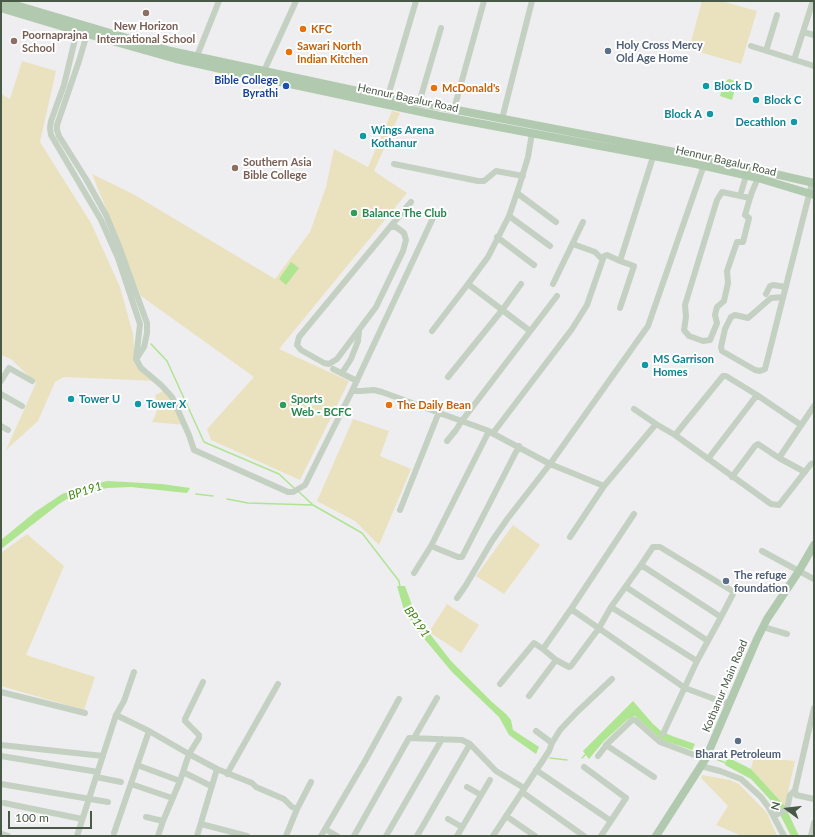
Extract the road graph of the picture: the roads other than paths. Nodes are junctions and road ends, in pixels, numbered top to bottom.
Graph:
1 (2, 1) edge
2 (219, 1) edge
3 (296, 1) edge
4 (416, 1) edge
5 (484, 1) edge
6 (532, 1) edge
7 (813, 1) edge
8 (1, 8) edge
9 (777, 15) dead end
10 (441, 28) dead end
11 (77, 31) junction
12 (803, 32) junction
13 (86, 34) junction
14 (814, 35) edge
15 (750, 46) dead end
16 (766, 52) junction
17 (197, 56) junction
18 (794, 60) junction
19 (814, 66) edge
20 (244, 70) junction
21 (264, 71) junction
22 (388, 96) junction
23 (419, 103) junction
24 (454, 109) junction
25 (502, 119) junction
26 (532, 133) junction
27 (69, 153) junction
28 (63, 156) junction
29 (652, 157) junction
30 (705, 163) junction
31 (394, 164) dead end
32 (523, 176) junction
33 (746, 176) junction
34 (758, 178) junction
35 (813, 183) edge
36 (517, 193) junction
37 (812, 194) edge
38 (740, 196) junction
39 (750, 198) junction
40 (411, 202) dead end
41 (508, 216) junction
42 (433, 218) dead end
43 (556, 222) dead end
44 (583, 222) dead end
45 (390, 227) junction
46 (497, 237) junction
47 (573, 244) junction
48 (550, 246) dead end
49 (602, 259) junction
50 (620, 261) junction
51 (534, 265) dead end
52 (468, 284) junction
53 (521, 284) dead end
54 (552, 284) dead end
55 (786, 287) junction
56 (766, 294) dead end
57 (557, 296) dead end
58 (783, 297) junction
59 (376, 307) junction
60 (620, 308) dead end
61 (503, 309) junction
62 (388, 314) junction
63 (359, 329) junction
64 (530, 330) junction
65 (432, 331) dead end
66 (136, 359) junction
67 (333, 369) dead end
68 (342, 373) junction
69 (448, 377) dead end
70 (1, 381) edge
71 (32, 381) dead end
72 (357, 381) junction
73 (352, 392) junction
74 (1, 394) edge
75 (757, 395) junction
76 (22, 406) dead end
77 (814, 406) edge
78 (634, 409) dead end
79 (439, 412) junction
80 (461, 422) junction
81 (656, 424) junction
82 (801, 425) junction
83 (1, 426) edge
84 (8, 430) dead end
85 (491, 432) junction
86 (676, 435) junction
87 (446, 441) dead end
88 (519, 446) junction
89 (779, 458) junction
90 (708, 459) junction
91 (814, 463) edge
92 (550, 464) junction
93 (805, 472) junction
94 (732, 477) junction
95 (604, 486) junction
96 (400, 510) dead end
97 (634, 514) dead end
98 (570, 537) dead end
99 (814, 545) edge
100 (431, 546) junction
101 (762, 551) dead end
102 (641, 565) junction
103 (799, 571) junction
104 (414, 573) dead end
105 (814, 579) edge
106 (626, 586) junction
107 (457, 598) dead end
108 (611, 607) junction
109 (571, 609) junction
110 (721, 617) junction
111 (763, 627) junction
112 (599, 628) junction
113 (787, 634) dead end
114 (708, 641) junction
115 (543, 649) junction
116 (556, 660) junction
117 (697, 661) junction
118 (134, 672) dead end
119 (612, 679) dead end
120 (203, 682) dead end
121 (278, 684) dead end
122 (500, 684) dead end
123 (685, 688) junction
124 (1, 692) edge
125 (529, 696) dead end
126 (437, 698) dead end
127 (399, 699) dead end
128 (730, 703) junction
129 (814, 708) edge
130 (84, 713) dead end
131 (116, 715) junction
132 (149, 731) junction
133 (536, 731) dead end
134 (663, 734) dead end
135 (414, 738) junction
136 (442, 739) junction
137 (552, 743) junction
138 (470, 744) junction
139 (1, 745) edge
140 (606, 745) junction
141 (189, 754) junction
142 (1, 756) edge
143 (103, 756) junction
144 (598, 756) dead end
145 (703, 763) junction
146 (137, 765) junction
147 (584, 767) dead end
148 (216, 769) junction
149 (536, 770) junction
150 (183, 772) junction
151 (97, 774) junction
152 (227, 774) junction
153 (654, 778) dead end
154 (490, 780) dead end
155 (120, 782) dead end
156 (180, 782) junction
157 (311, 782) dead end
158 (1, 784) edge
159 (131, 784) junction
160 (211, 786) junction
161 (467, 787) dead end
162 (523, 790) junction
163 (795, 790) junction
164 (481, 795) junction
165 (172, 798) junction
166 (814, 799) edge
167 (89, 800) junction
168 (108, 802) dead end
169 (4, 803) dead end
170 (297, 809) junction
171 (506, 816) junction
172 (775, 816) junction
173 (146, 817) dead end
174 (82, 819) junction
175 (448, 819) dead end
176 (163, 821) junction
177 (611, 821) junction
178 (814, 823) edge
179 (201, 824) junction
180 (462, 827) junction
181 (324, 829) junction
182 (114, 833) dead end
183 (1, 834) edge
184 (8, 836) edge
185 (77, 836) edge
186 (158, 836) edge
187 (197, 836) edge
188 (247, 836) edge
189 (286, 836) edge
190 (321, 836) edge
191 (337, 836) edge
192 (354, 836) edge
193 (386, 836) edge
194 (417, 836) edge
195 (457, 836) edge
196 (493, 836) edge
197 (535, 836) edge
198 (584, 836) edge
199 (601, 836) edge
200 (656, 836) edge
201 (784, 836) edge
202 (810, 836) edge

1 - 17 main road, Hennur Bagalur Road
2 - 17 street
3 - 21 street
4 - 22 street
5 - 24 street
6 - 25 street
7 - 12 street
8 - 11 main road, Hennur Bagalur Road
9 - 16 street
10 - 23 street
11 - 13 main road, Hennur Bagalur Road
11 - 28 street
12 - 14 street
12 - 18 street
13 - 20 main road, Hennur Bagalur Road
13 - 27 street
15 - 16 street
16 - 18 street
17 - 20 main road, Hennur Bagalur Road
18 - 19 street
20 - 21 main road, Hennur Bagalur Road
20 - 26 main road, Hennur Bagalur Road
21 - 22 main road, Hennur Bagalur Road
22 - 23 main road, Hennur Bagalur Road
23 - 24 main road, Hennur Bagalur Road
24 - 25 main road, Hennur Bagalur Road
25 - 30 main road, Hennur Bagalur Road
26 - 29 main road, Hennur Bagalur Road
26 - 32 street
27 - 28 street
27 - 66 street
28 - 66 street
29 - 30 main road, Hennur Bagalur Road
29 - 50 street
30 - 33 main road, Hennur Bagalur Road
30 - 35 main road, Hennur Bagalur Road
30 - 92 street
31 - 32 street
32 - 36 street
33 - 34 main road, Hennur Bagalur Road
33 - 38 street
34 - 37 main road, Hennur Bagalur Road
34 - 39 street
35 - 37 street
36 - 41 street
36 - 43 street
37 - 55 street
38 - 39 street
38 - 39 street
40 - 45 street
41 - 46 street
41 - 48 street
42 - 62 street
44 - 47 street
45 - 59 street
45 - 63 street
46 - 51 street
46 - 52 street
47 - 49 street
47 - 54 street
49 - 50 street
49 - 85 street
50 - 60 street
52 - 61 street
52 - 65 street
53 - 61 street
55 - 56 street
55 - 58 street
57 - 64 street
58 - 58 street
59 - 62 street
59 - 63 street
61 - 64 street
61 - 69 street
62 - 72 street
63 - 68 street
64 - 80 street
66 - 73 street
67 - 68 street
68 - 72 street
70 - 71 street
72 - 73 street
73 - 79 street
74 - 76 street
75 - 82 street
75 - 86 street
75 - 90 street
77 - 82 street
78 - 81 street
79 - 80 street
79 - 96 street
80 - 85 street
80 - 87 street
81 - 86 street
81 - 95 street
82 - 89 street
83 - 84 street
85 - 88 street
85 - 100 street
86 - 90 street
88 - 92 street
88 - 100 street
89 - 93 street
89 - 94 street
90 - 94 street
91 - 93 street
92 - 95 street
92 - 107 street
93 - 94 street
95 - 98 street
97 - 109 street
99 - 103 main road, Kothanur Main Road
100 - 104 street
101 - 103 street
102 - 106 street
102 - 110 street
102 - 110 street
103 - 105 street
103 - 111 main road, Kothanur Main Road
106 - 108 street
106 - 114 street
108 - 112 street
108 - 117 street
109 - 112 street
109 - 115 street
110 - 114 street
111 - 113 street
111 - 128 main road, Kothanur Main Road
112 - 116 street
112 - 123 street
114 - 117 street
115 - 116 street
115 - 122 street
116 - 125 street
117 - 123 street
118 - 131 street
119 - 137 street
120 - 141 street
121 - 152 street
123 - 128 street
123 - 134 street
124 - 130 street
126 - 135 street
127 - 181 street
128 - 145 main road, Kothanur Main Road
129 - 163 street
131 - 132 street
131 - 143 street
132 - 141 street
132 - 146 street
133 - 137 street
135 - 136 street
135 - 192 street
136 - 138 street
136 - 193 street
137 - 149 street
138 - 162 street
138 - 194 street
139 - 143 street
140 - 144 street
140 - 145 street
140 - 153 street
141 - 148 street
141 - 150 street
142 - 151 street
143 - 151 street
145 - 172 street
145 - 200 main road, Kothanur Main Road
146 - 156 street
146 - 159 street
147 - 177 street
148 - 152 street
148 - 160 street
149 - 162 street
149 - 177 street
150 - 156 street
150 - 160 street
151 - 155 street
151 - 167 street
152 - 170 street
154 - 164 street
156 - 165 street
157 - 170 street
158 - 167 street
159 - 165 street
159 - 182 street
160 - 179 street
161 - 164 street
162 - 171 street
162 - 198 street
163 - 166 street
163 - 172 street
164 - 180 street
165 - 176 street
167 - 168 street
167 - 174 street
169 - 174 street
170 - 189 street
171 - 196 street
171 - 197 street
172 - 201 street
173 - 176 street
174 - 185 street
175 - 180 street
176 - 186 street
177 - 199 street
178 - 202 street
179 - 187 street
179 - 188 street
180 - 195 street
181 - 190 street
181 - 191 street
183 - 184 street

